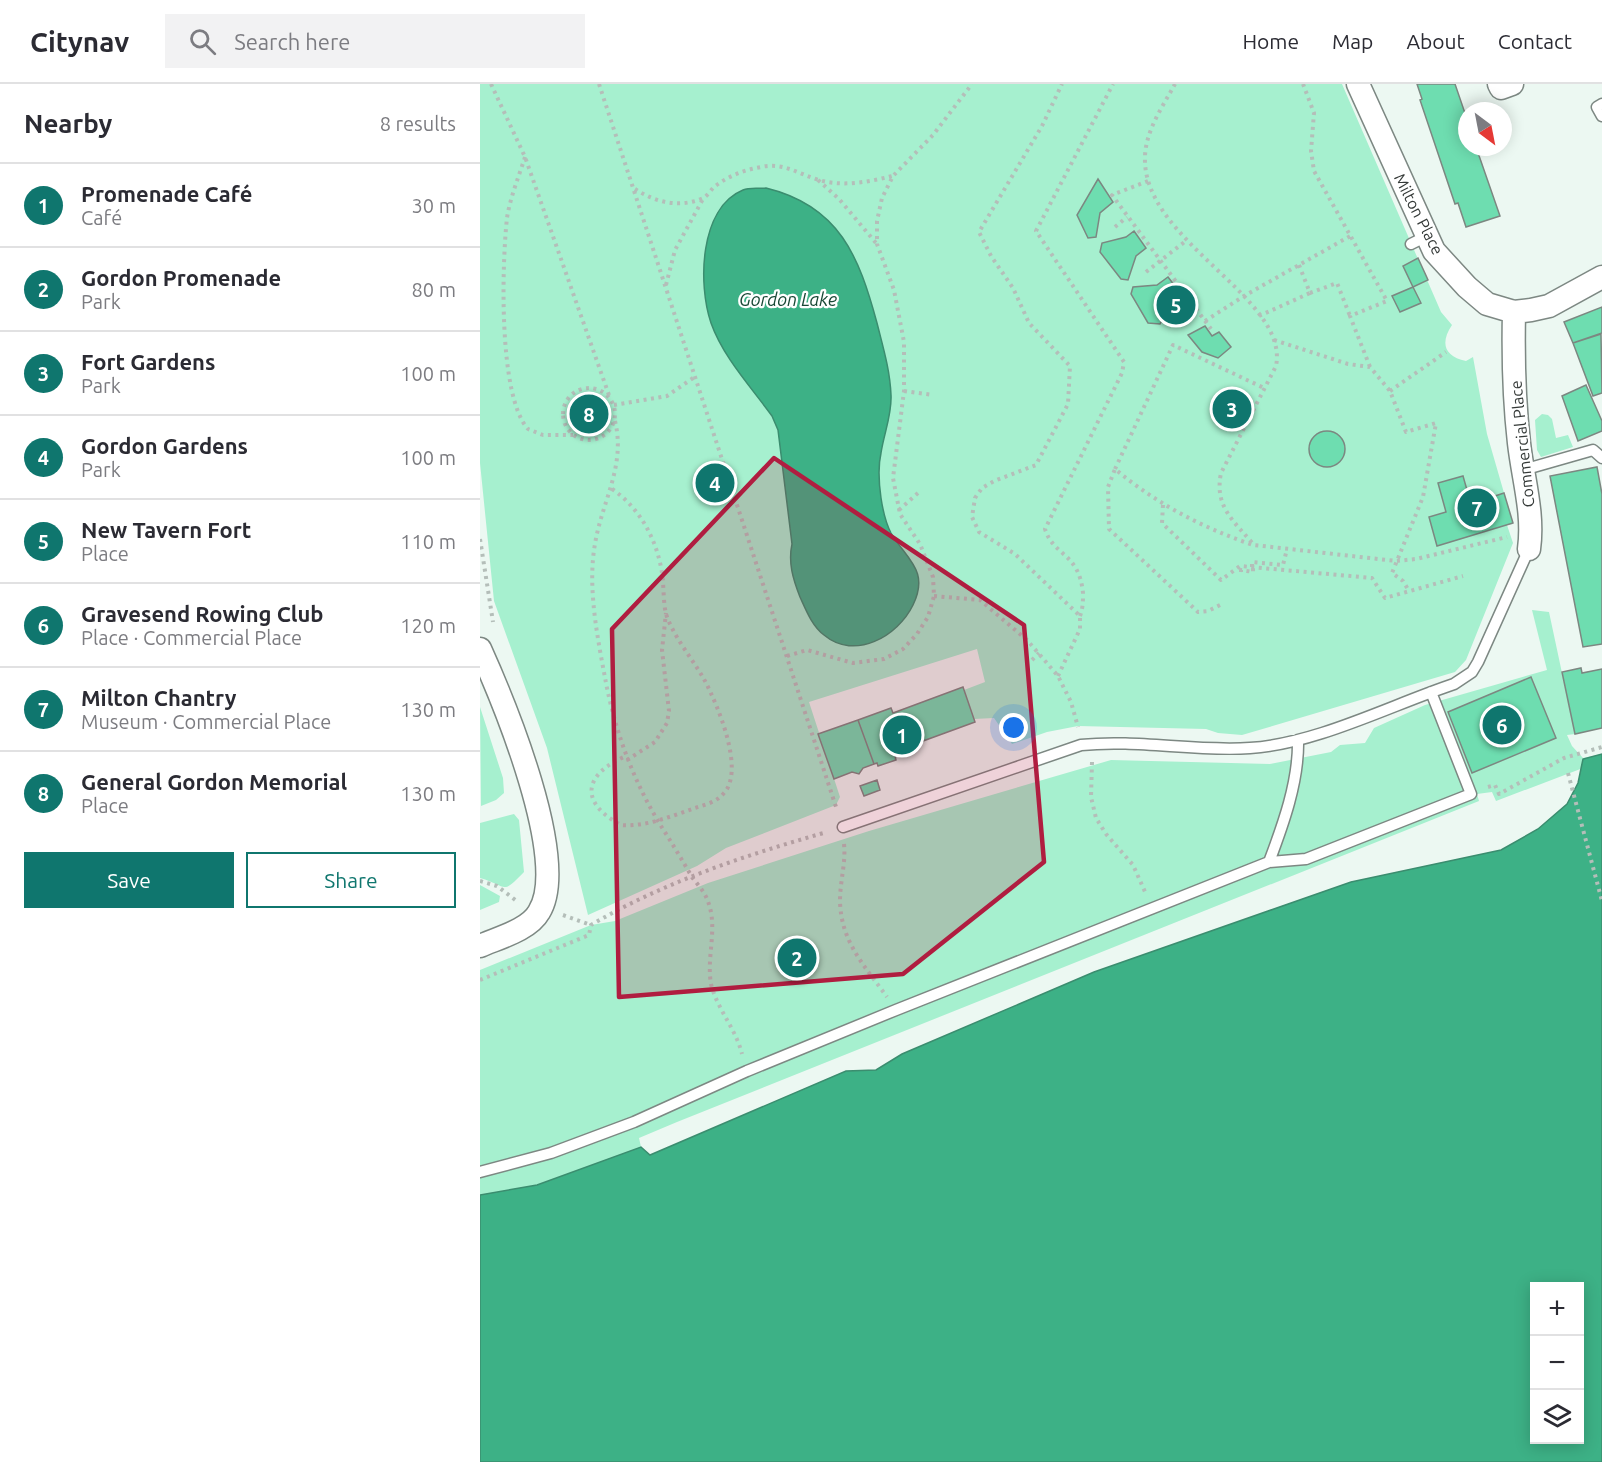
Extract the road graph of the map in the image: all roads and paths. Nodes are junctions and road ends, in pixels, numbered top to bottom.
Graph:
1 (491, 84) edge
2 (599, 84) edge
3 (972, 84) edge
4 (1062, 84) edge
5 (1113, 84) edge
6 (1175, 84) edge
7 (1303, 84) edge
8 (1358, 84) edge
9 (1499, 84) edge
10 (1512, 84) edge
11 (1602, 104) edge
12 (1602, 116) edge
13 (525, 157) junction
14 (893, 176) junction
15 (818, 180) junction
16 (1148, 181) junction
17 (634, 189) junction
18 (703, 199) junction
19 (1127, 217) junction
20 (1115, 227) dead end
21 (1352, 235) junction
22 (1187, 240) junction
23 (877, 244) junction
24 (1159, 262) junction
25 (1299, 265) junction
26 (1146, 272) dead end
27 (1602, 277) edge
28 (666, 286) junction
29 (1310, 293) junction
30 (1244, 296) junction
31 (1196, 310) junction
32 (1514, 312) junction
33 (1259, 316) junction
34 (1350, 316) junction
35 (1185, 317) dead end
36 (1205, 321) junction
37 (1211, 329) dead end
38 (1273, 340) junction
39 (1446, 352) dead end
40 (1370, 367) junction
41 (696, 376) junction
42 (1264, 388) junction
43 (904, 391) junction
44 (1390, 391) junction
45 (933, 395) dead end
46 (610, 398) junction
47 (614, 405) junction
48 (615, 421) junction
49 (573, 435) junction
50 (1602, 458) edge
51 (1115, 469) junction
52 (1523, 470) junction
53 (612, 489) junction
54 (919, 492) dead end
55 (1163, 505) junction
56 (899, 510) junction
57 (480, 539) edge
58 (1254, 545) junction
59 (1524, 545) junction
60 (1287, 549) junction
61 (1396, 561) junction
62 (1252, 567) junction
63 (1241, 572) dead end
64 (1463, 576) dead end
65 (1408, 591) junction
66 (934, 596) junction
67 (1221, 605) dead end
68 (666, 613) junction
69 (1080, 616) junction
70 (492, 622) dead end
71 (480, 649) edge
72 (1039, 653) junction
73 (787, 656) junction
74 (1032, 660) dead end
75 (1058, 676) junction
76 (1431, 692) junction
77 (1298, 740) junction
78 (1085, 745) junction
79 (1602, 747) edge
80 (627, 758) junction
81 (1568, 773) dead end
82 (1471, 794) junction
83 (658, 821) junction
84 (843, 827) junction
85 (1269, 862) junction
86 (692, 877) junction
87 (480, 881) edge
88 (1602, 901) edge
89 (533, 907) junction
90 (1152, 908) junction
91 (591, 925) junction
92 (480, 946) edge
93 (480, 980) edge
94 (896, 1010) junction
95 (747, 1071) junction
96 (480, 1172) edge

1 - 13 path
2 - 17 path
3 - 14 path
4 - 69 path
5 - 69 path
6 - 16 path
7 - 21 path
8 - 32 street, Milton Place
9 - 10 street
11 - 12 lane
13 - 46 path
13 - 49 path
14 - 15 path
14 - 23 path
15 - 18 path
15 - 23 path
16 - 19 path
16 - 22 path
17 - 18 path
17 - 28 path
18 - 28 path
19 - 20 path
19 - 24 path
21 - 25 path
21 - 34 path
22 - 24 path
22 - 30 path
23 - 43 path
24 - 26 path
24 - 31 path
25 - 29 path
25 - 30 path
27 - 32 street
28 - 41 path
29 - 33 path
29 - 34 path
30 - 33 path
30 - 36 path
31 - 35 path
31 - 36 path
32 - 52 street, Commercial Place
33 - 38 path
34 - 40 path
36 - 37 path
38 - 40 path
38 - 42 path
39 - 44 path
40 - 44 path
41 - 47 path
41 - 73 path
42 - 51 path
42 - 58 path
43 - 45 path
43 - 56 path
44 - 61 path
46 - 47 path
46 - 49 path
47 - 48 path
48 - 49 path
48 - 53 path
50 - 52 lane
51 - 55 path
51 - 67 path
52 - 59 street, Commercial Place
53 - 68 path
53 - 80 path
54 - 56 path
55 - 58 path
55 - 62 path
56 - 66 path
57 - 70 path
58 - 60 path
59 - 61 path
59 - 76 lane, Commercial Place
60 - 61 path
60 - 62 path
61 - 65 path
62 - 63 path
62 - 65 path
64 - 65 path
66 - 72 path
66 - 73 path
68 - 80 path
68 - 83 path
69 - 75 path
71 - 89 street
72 - 74 path
72 - 75 path
73 - 84 path
75 - 78 path
76 - 77 lane, Commercial Place
76 - 82 lane
77 - 78 lane, Commercial Place
77 - 85 lane
78 - 84 lane, Commercial Place
78 - 90 path
79 - 82 path
80 - 83 path
80 - 83 path
81 - 88 path
82 - 85 lane
83 - 86 path
84 - 86 path
84 - 94 path
85 - 90 lane
86 - 91 path
86 - 95 path
87 - 89 path
89 - 91 path
89 - 92 street
90 - 94 lane
91 - 93 path
94 - 95 lane
95 - 96 lane

